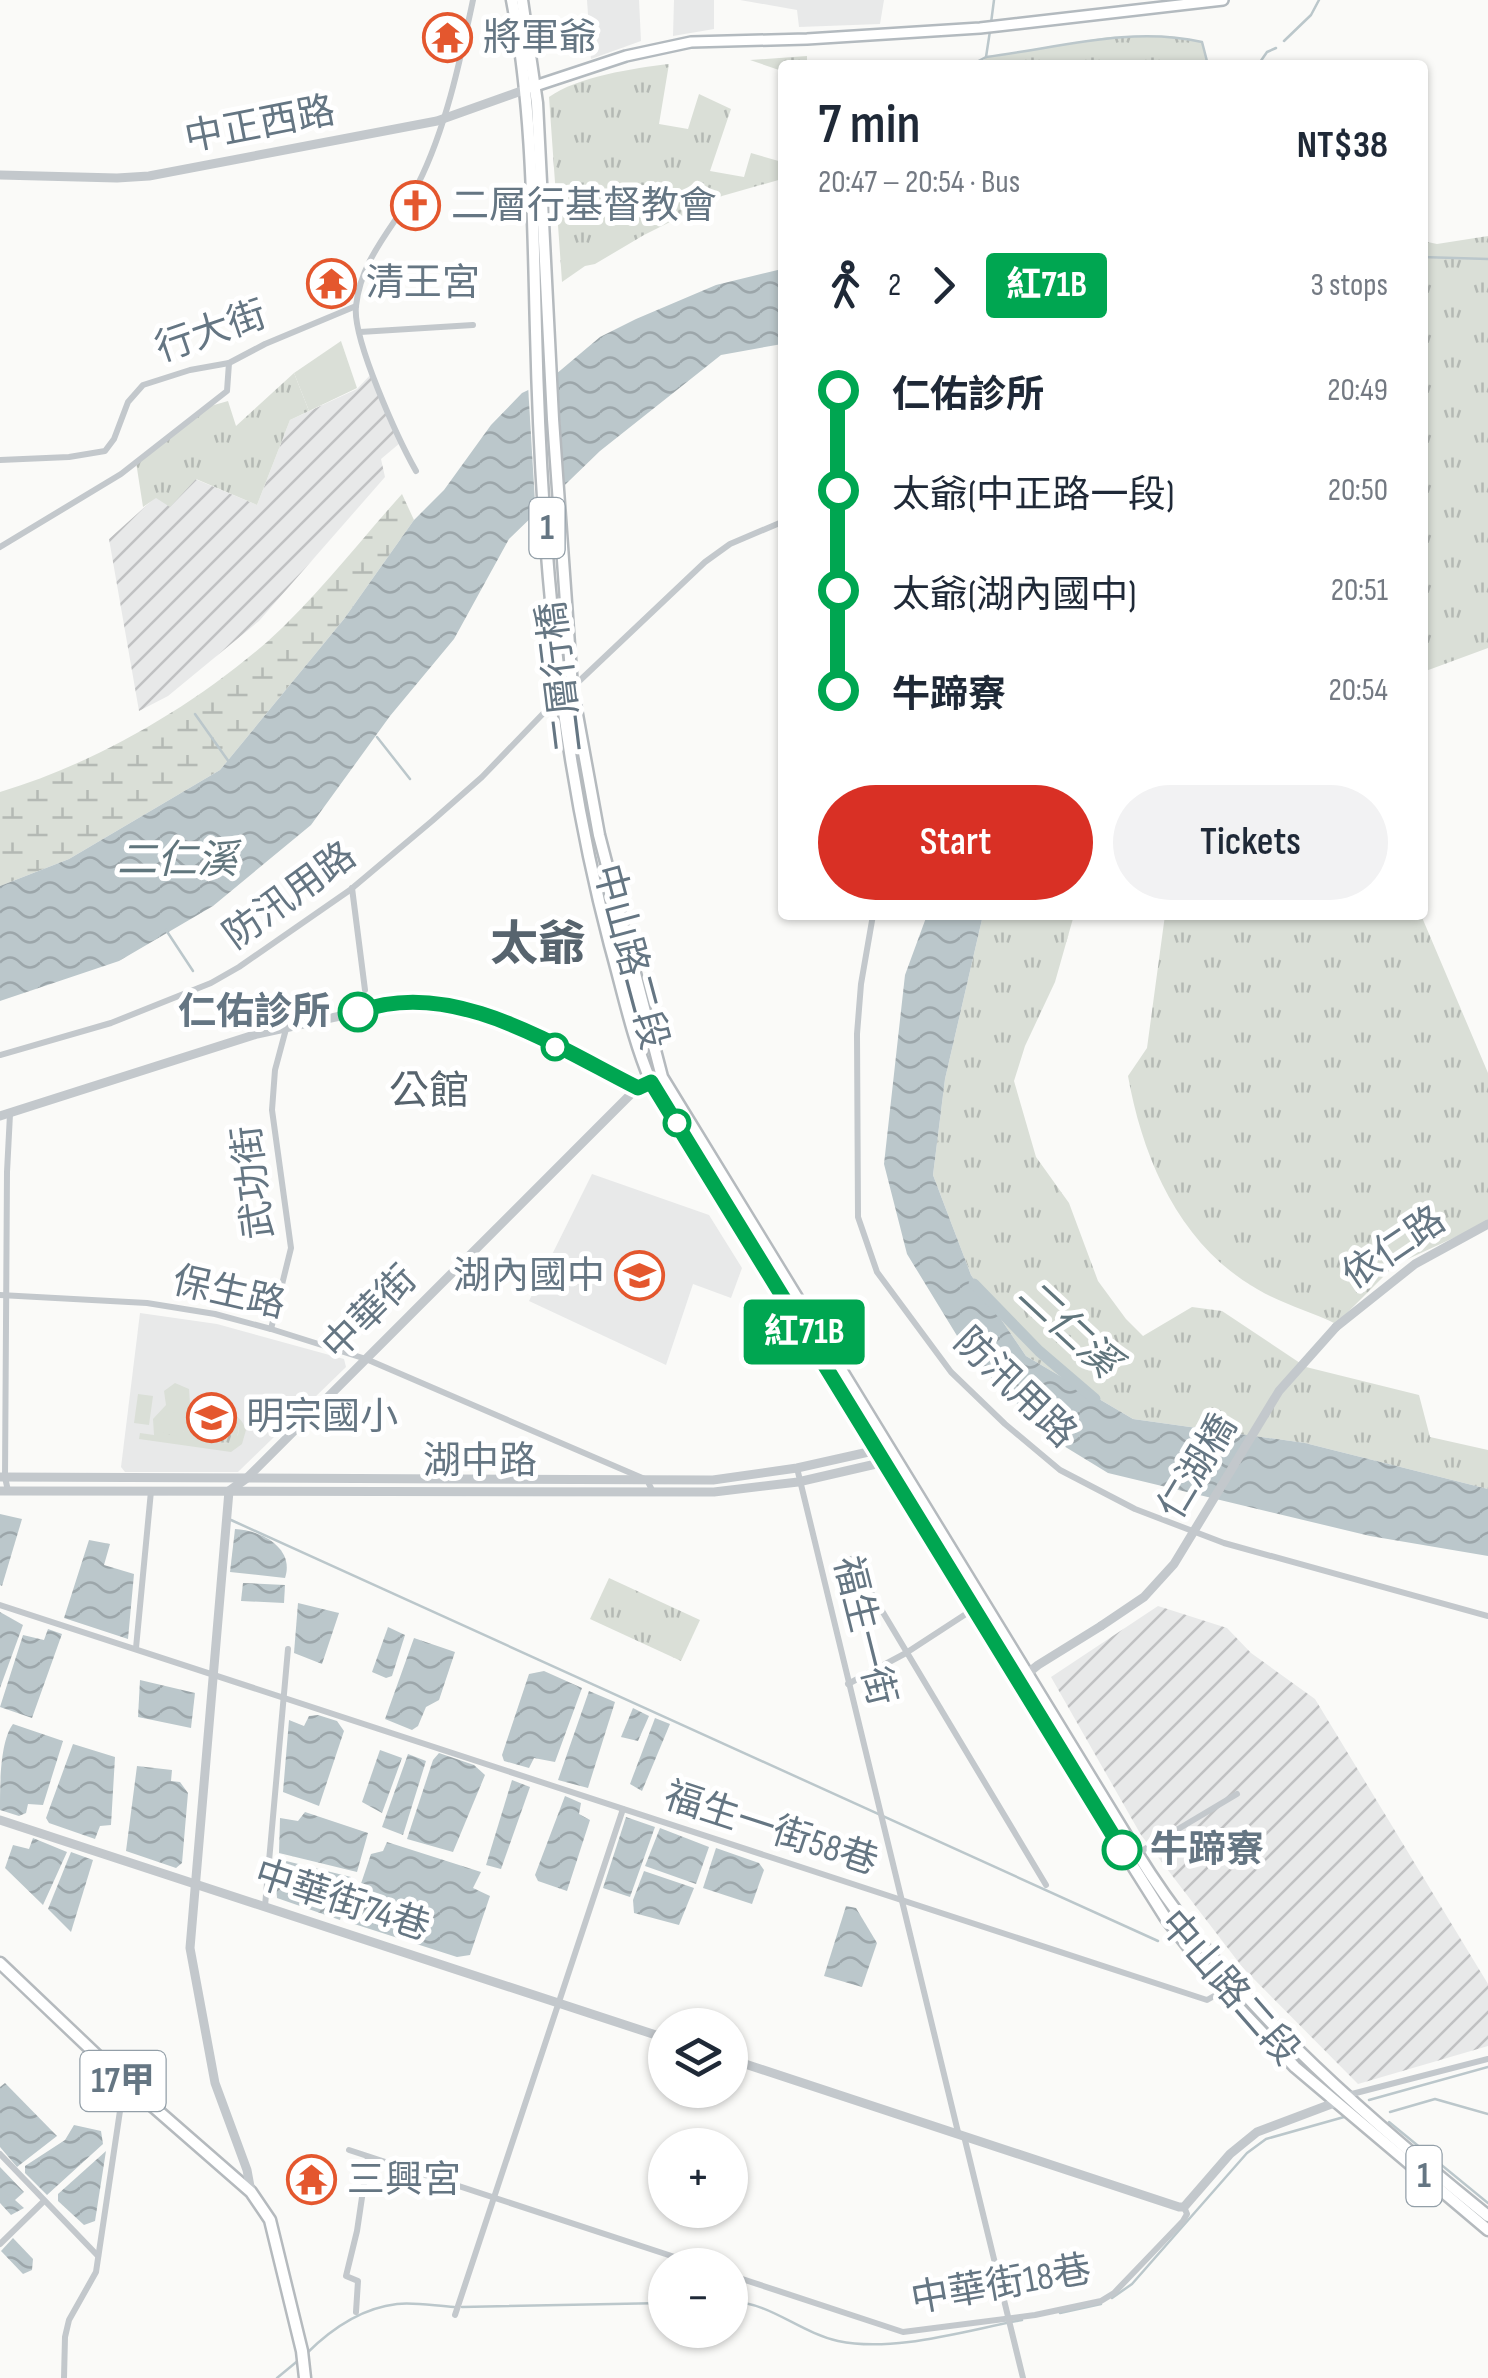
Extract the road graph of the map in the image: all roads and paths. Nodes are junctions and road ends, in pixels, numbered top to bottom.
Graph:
1 (473, 0) edge
2 (512, 0) edge
3 (522, 0) edge
4 (1223, 0) edge
5 (529, 88) junction
6 (442, 120) junction
7 (0, 175) edge
8 (538, 213) junction
9 (356, 306) junction
10 (472, 325) dead end
11 (360, 332) junction
12 (229, 364) junction
13 (0, 460) edge
14 (416, 471) dead end
15 (778, 524) edge
16 (0, 547) edge
17 (572, 687) junction
18 (560, 696) junction
19 (598, 835) joint
20 (585, 840) joint
21 (352, 888) junction
22 (873, 920) edge
23 (365, 990) dead end
24 (286, 1029) junction
25 (0, 1055) edge
26 (657, 1079) junction
27 (638, 1088) junction
28 (5, 1115) edge
29 (1488, 1224) edge
30 (4, 1295) edge
31 (1336, 1327) joint
32 (271, 1328) junction
33 (366, 1359) junction
34 (883, 1449) junction
35 (890, 1461) junction
36 (797, 1468) junction
37 (2, 1477) edge
38 (247, 1478) junction
39 (646, 1480) junction
40 (798, 1482) junction
41 (652, 1490) junction
42 (4, 1491) edge
43 (151, 1491) junction
44 (229, 1491) junction
45 (851, 1559) dead end
46 (0, 1605) edge
47 (973, 1609) junction
48 (1488, 1616) edge
49 (136, 1648) junction
50 (288, 1649) dead end
51 (906, 1654) junction
52 (212, 1673) junction
53 (1030, 1675) junction
54 (1018, 1682) junction
55 (848, 1684) junction
56 (283, 1698) junction
57 (1238, 1794) dead end
58 (623, 1809) junction
59 (0, 1820) edge
60 (1137, 1854) junction
61 (195, 1885) junction
62 (1046, 1885) dead end
63 (902, 1901) junction
64 (265, 1906) junction
65 (0, 1963) edge
66 (1223, 1990) junction
67 (560, 2004) junction
68 (648, 2032) edge
69 (1488, 2059) edge
70 (748, 2065) edge
71 (124, 2082) junction
72 (1350, 2097) junction
73 (1337, 2106) junction
74 (1364, 2119) junction
75 (961, 2133) junction
76 (349, 2150) dead end
77 (0, 2154) edge
78 (368, 2158) junction
79 (251, 2192) junction
80 (495, 2198) junction
81 (44, 2201) junction
82 (1184, 2207) junction
83 (1488, 2216) edge
84 (1488, 2230) edge
85 (0, 2244) edge
86 (648, 2248) edge
87 (98, 2256) junction
88 (748, 2281) edge
89 (457, 2311) dead end
90 (356, 2312) dead end
91 (1008, 2319) junction
92 (64, 2378) edge
93 (305, 2378) edge
94 (1022, 2378) edge

1 - 6 street
2 - 5 main road, 1
3 - 5 main road, 1
4 - 5 main road
5 - 6 street, 中正西路
5 - 8 main road, 1
6 - 7 street, 中正西路
6 - 9 street
8 - 17 main road, 二層行橋 / 1
8 - 18 main road, 二層行橋 / 1
9 - 11 street
9 - 12 street, 行大街
10 - 11 street
11 - 14 street
12 - 13 street, 行大街
12 - 16 street
15 - 17 street
17 - 19 main road, 二層行橋 / 1
18 - 20 main road, 二層行橋 / 1
18 - 21 street, 防汛用路
19 - 26 main road, 中山路二段 / 1
20 - 26 main road, 中山路二段 / 1
21 - 23 street
21 - 25 street, 防汛用路
22 - 48 street, 防汛用路
24 - 27 street
24 - 28 street
24 - 32 street, 武功街
26 - 27 street
26 - 34 main road, 中山路二段 / 1
27 - 33 street, 中華街
28 - 30 street
29 - 31 street, 依仁路
30 - 32 street, 保生路
30 - 37 street
31 - 53 street, 仁湖橋, bridge
32 - 33 street, 保生路
33 - 38 street, 中華街
33 - 39 street, 保生路
34 - 35 main road, 中山路二段 / 1
34 - 36 street, 湖中路
35 - 40 street, 湖中路
35 - 47 main road, 中山路二段 / 1
35 - 53 main road, 中山路二段 / 1
36 - 39 street, 湖中路
36 - 40 street, 福生一街
37 - 38 street, 湖中路
37 - 42 street
38 - 39 street, 湖中路
38 - 44 street, 中華街
39 - 41 street
40 - 41 street, 湖中路
40 - 55 street, 福生一街
41 - 44 street, 湖中路
42 - 43 street, 湖中路
43 - 44 street, 湖中路
43 - 49 street
44 - 52 street
45 - 51 street
46 - 49 street
47 - 51 street
47 - 54 main road, 中山路二段 / 1
49 - 52 street
50 - 56 street
51 - 55 street
51 - 62 street
52 - 56 street
52 - 61 street
53 - 54 street, 仁湖橋
53 - 60 main road, 中山路二段 / 1
54 - 66 main road, 中山路二段 / 1
55 - 63 street, 福生一街
56 - 58 street
56 - 64 street
57 - 60 street
58 - 63 street, 福生一街58巷
58 - 67 street
59 - 61 street, 中華街74巷
60 - 72 main road, 中山路二段 / 1
61 - 64 street, 中華街74巷
61 - 79 street
63 - 66 street, 福生一街58巷
63 - 75 street
64 - 67 street, 中華街74巷
65 - 71 main road, 17甲
66 - 73 main road, 中山路二段 / 1
67 - 68 street, 中華街74巷
67 - 80 street
69 - 72 street
70 - 75 street
71 - 79 main road, 17甲
71 - 87 street
72 - 73 street
72 - 74 main road, 中山路二段 / 1
73 - 74 main road, 中山路二段 / 1
73 - 82 street
74 - 83 main road, 1
74 - 84 main road, 1
75 - 82 street
75 - 91 street
76 - 78 street
77 - 81 street
78 - 80 street
78 - 90 street
79 - 93 main road, 17甲
80 - 86 street
80 - 89 street
81 - 85 street
81 - 87 street
82 - 91 street, 中華街18巷
87 - 92 street
88 - 91 street, 中華街18巷
91 - 94 street

